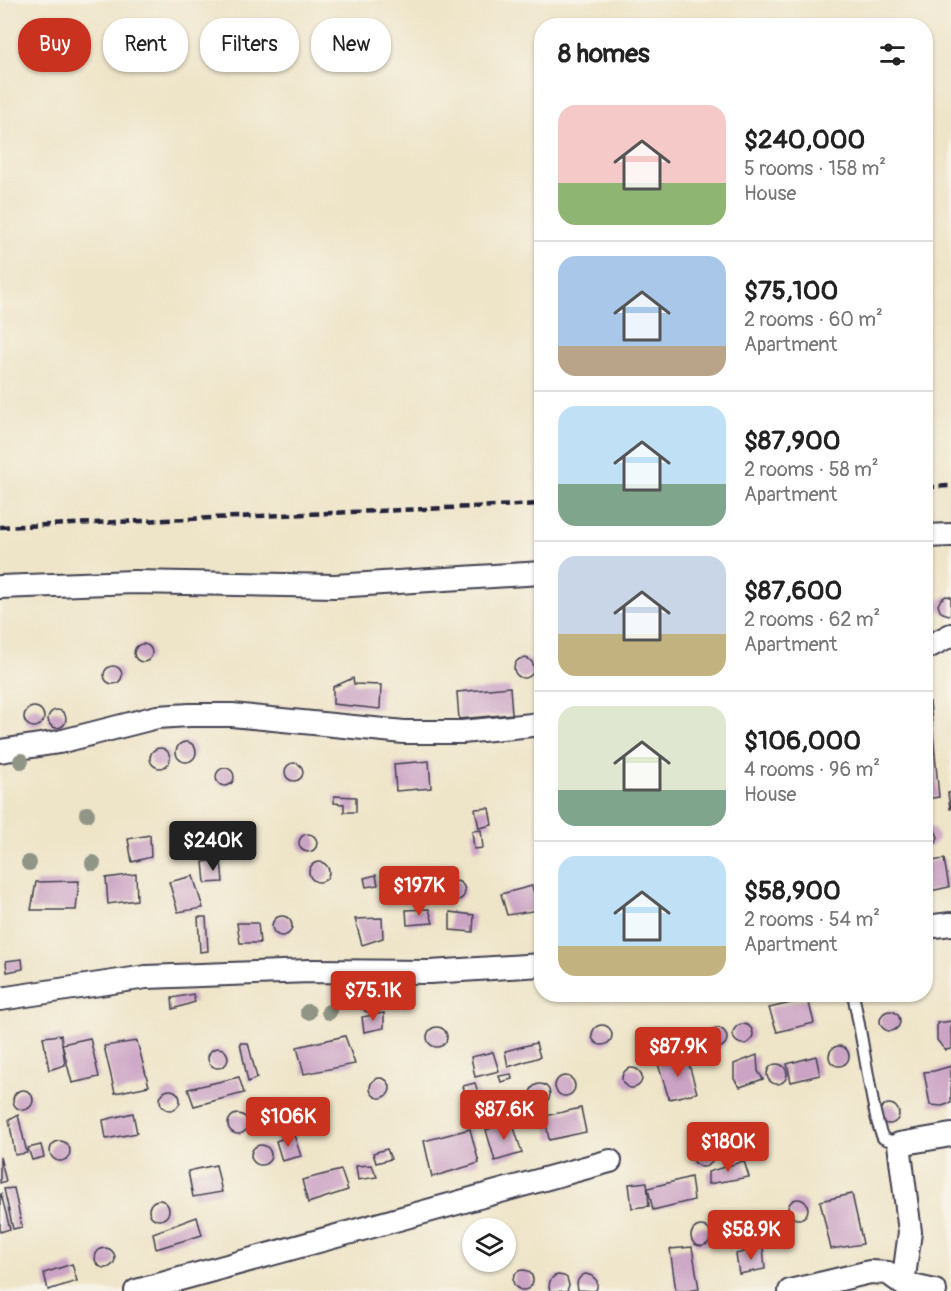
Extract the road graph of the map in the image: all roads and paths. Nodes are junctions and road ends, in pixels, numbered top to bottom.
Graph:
1 (951, 535) edge
2 (933, 536) edge
3 (534, 574) edge
4 (0, 587) edge
5 (951, 635) edge
6 (933, 644) edge
7 (534, 725) edge
8 (0, 752) edge
9 (951, 924) edge
10 (933, 926) edge
11 (534, 966) edge
12 (0, 999) edge
13 (855, 1002) edge
14 (951, 1135) edge
15 (899, 1144) junction
16 (610, 1161) dead end
17 (903, 1284) junction
18 (136, 1291) edge
19 (790, 1291) edge
20 (935, 1291) edge

1 - 2 street
3 - 4 street
5 - 6 street
7 - 8 street
9 - 10 street
11 - 12 street
13 - 15 lane
14 - 15 street
15 - 17 street
16 - 18 street
17 - 19 street
17 - 20 street

